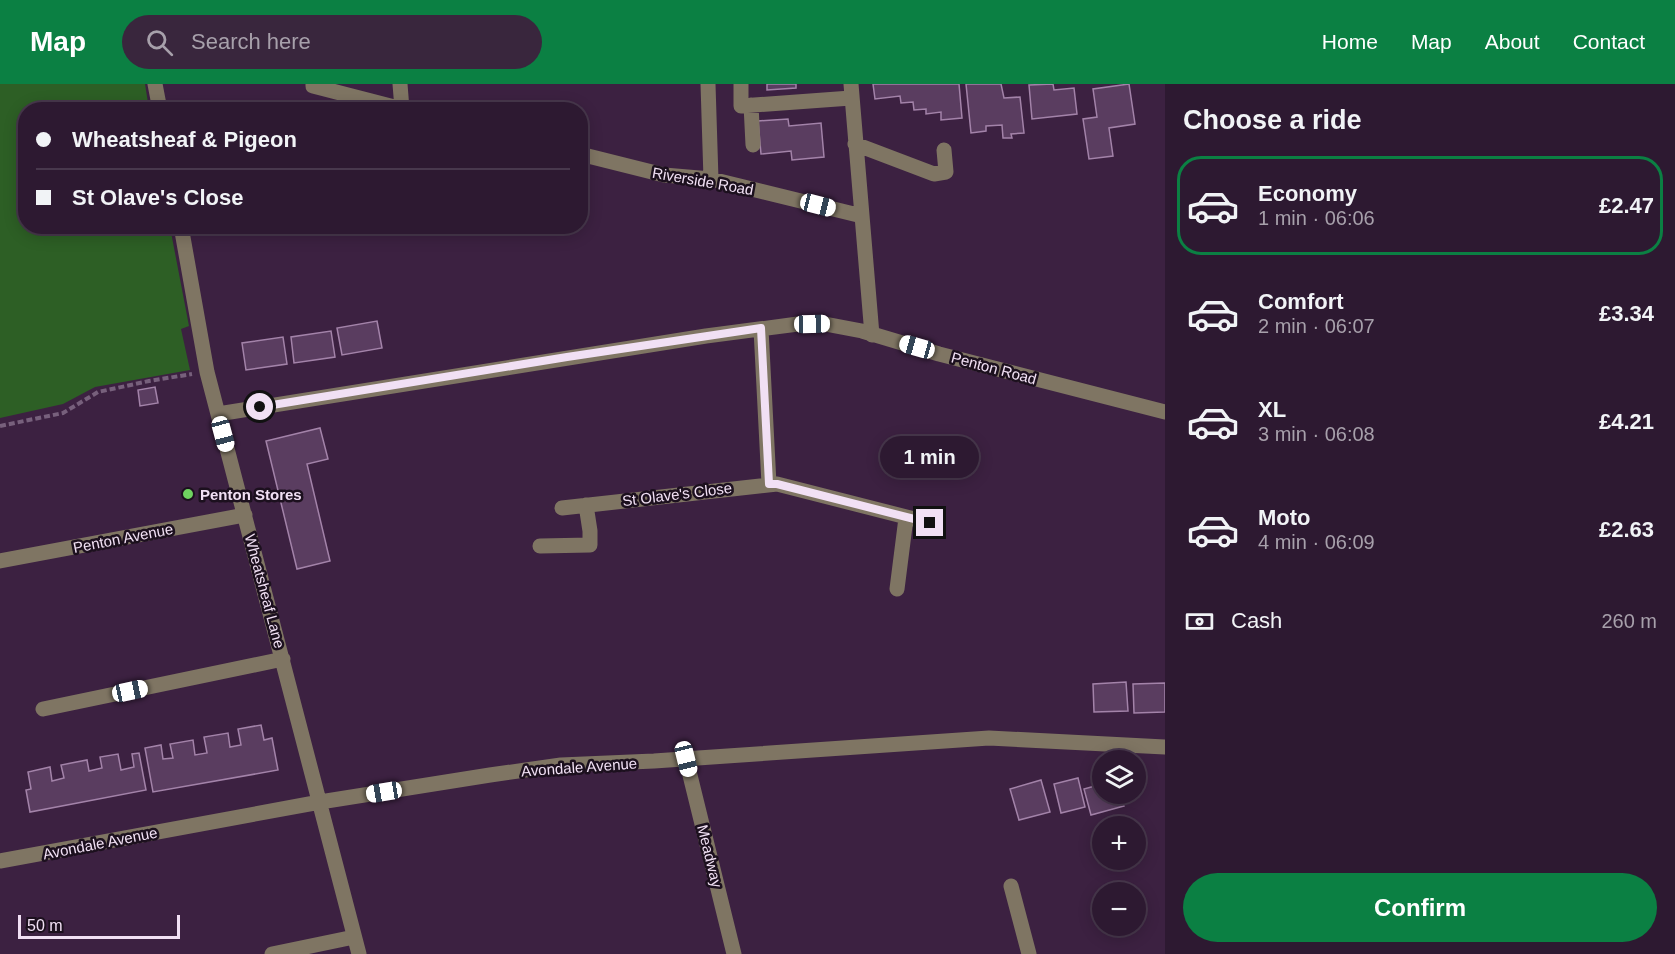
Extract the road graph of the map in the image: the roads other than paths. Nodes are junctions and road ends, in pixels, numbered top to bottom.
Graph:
1 (155, 84) edge
2 (400, 84) edge
3 (708, 84) edge
4 (741, 84) edge
5 (316, 86) edge
6 (851, 91) edge
7 (158, 102) edge
8 (377, 102) edge
9 (403, 102) edge
10 (751, 105) junction
11 (855, 144) junction
12 (753, 145) dead end
13 (944, 150) dead end
14 (588, 156) edge
15 (711, 179) junction
16 (861, 216) junction
17 (182, 234) edge
18 (761, 328) junction
19 (872, 334) junction
20 (1165, 412) edge
21 (218, 414) junction
22 (769, 484) junction
23 (585, 505) junction
24 (562, 508) dead end
25 (245, 515) junction
26 (906, 518) junction
27 (930, 523) dead end
28 (540, 546) dead end
29 (0, 561) edge
30 (897, 589) dead end
31 (283, 658) junction
32 (43, 709) dead end
33 (1165, 747) edge
34 (686, 759) junction
35 (320, 802) junction
36 (0, 861) edge
37 (1011, 886) dead end
38 (354, 937) junction
39 (272, 954) edge
40 (358, 954) edge
41 (734, 954) edge
42 (1029, 954) edge

1 - 7 street
2 - 9 street
3 - 15 street
4 - 10 street
5 - 8 street
6 - 10 street
6 - 11 street
10 - 12 street
11 - 13 street
11 - 16 street
14 - 15 street, Riverside Road
15 - 16 street, Riverside Road
16 - 19 street
17 - 21 street, Wheatsheaf Lane
18 - 19 street, Penton Road
18 - 21 street, Penton Road
18 - 22 street
19 - 20 street, Penton Road
21 - 25 street, Wheatsheaf Lane
22 - 23 street, St Olave's Close
22 - 26 street, St Olave's Close
23 - 24 street, St Olave's Close
23 - 28 street
25 - 29 street, Penton Avenue
25 - 31 street, Wheatsheaf Lane
26 - 27 street, St Olave's Close
26 - 30 street
31 - 32 street
31 - 35 street, Wheatsheaf Lane
33 - 34 street, Avondale Avenue
34 - 35 street, Avondale Avenue
34 - 41 street, Meadway
35 - 36 street, Avondale Avenue
35 - 38 street, Wheatsheaf Lane
37 - 42 street
38 - 39 street
38 - 40 street, Wheatsheaf Lane

